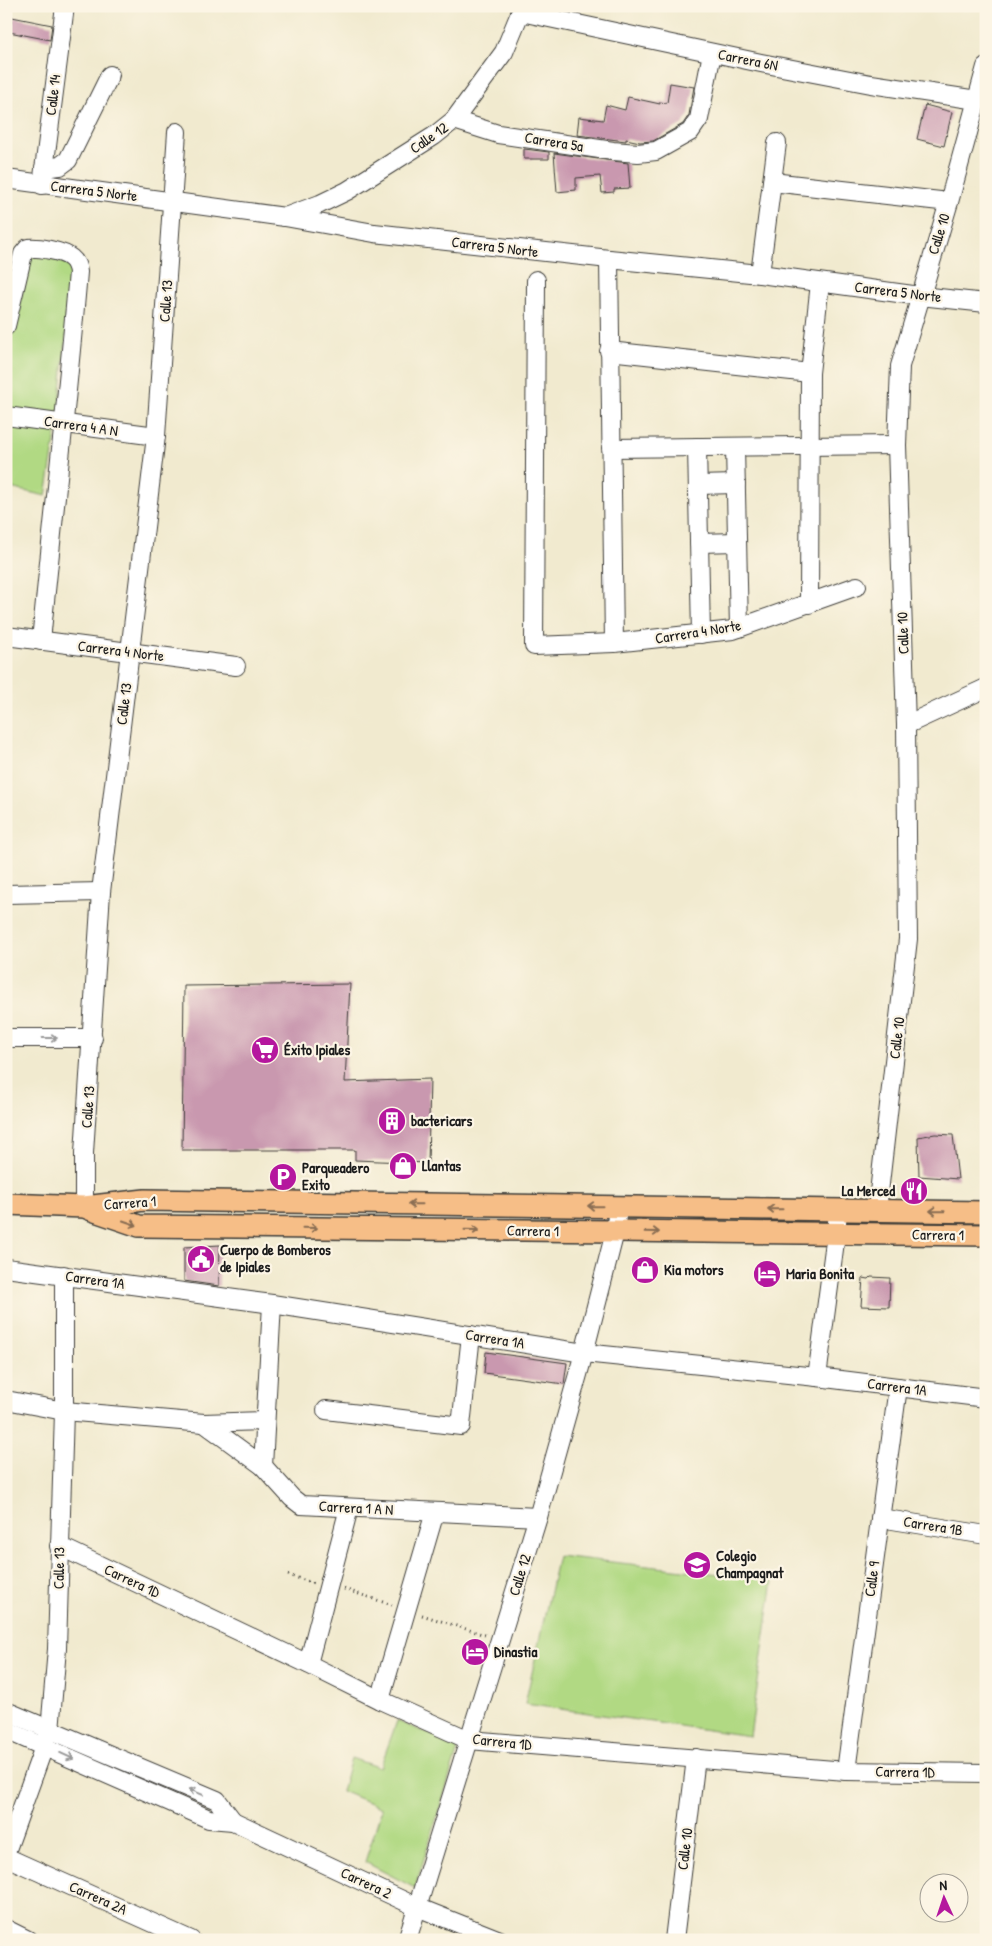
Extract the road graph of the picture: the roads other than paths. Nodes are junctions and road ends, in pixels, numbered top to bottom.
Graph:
1 (65, 6) edge
2 (522, 9) edge
3 (712, 54) junction
4 (986, 67) edge
5 (110, 75) dead end
6 (976, 100) junction
7 (454, 120) junction
8 (176, 132) dead end
9 (777, 143) dead end
10 (43, 177) junction
11 (6, 179) edge
12 (772, 182) junction
13 (172, 202) junction
14 (949, 202) junction
15 (285, 217) junction
16 (609, 260) junction
17 (760, 274) junction
18 (536, 280) dead end
19 (820, 282) junction
20 (920, 296) junction
21 (986, 302) edge
22 (6, 326) edge
23 (609, 351) junction
24 (810, 373) junction
25 (6, 416) edge
26 (65, 424) junction
27 (156, 436) junction
28 (897, 445) junction
29 (810, 446) junction
30 (697, 447) junction
31 (735, 447) junction
32 (611, 448) junction
33 (736, 484) junction
34 (698, 485) junction
35 (737, 542) junction
36 (699, 543) junction
37 (857, 586) dead end
38 (809, 604) junction
39 (739, 628) junction
40 (701, 634) junction
41 (6, 636) edge
42 (41, 641) junction
43 (614, 643) junction
44 (130, 653) junction
45 (236, 666) dead end
46 (986, 688) edge
47 (906, 725) junction
48 (101, 892) junction
49 (6, 894) edge
50 (6, 1038) edge
51 (93, 1038) junction
52 (274, 1202) junction
53 (6, 1204) edge
54 (84, 1207) junction
55 (618, 1207) junction
56 (838, 1210) junction
57 (877, 1210) junction
58 (986, 1212) edge
59 (274, 1228) junction
60 (615, 1232) junction
61 (836, 1234) junction
62 (986, 1236) edge
63 (6, 1268) edge
64 (64, 1275) junction
65 (272, 1304) junction
66 (471, 1335) junction
67 (584, 1353) junction
68 (817, 1377) junction
69 (898, 1387) junction
70 (986, 1398) edge
71 (6, 1400) edge
72 (64, 1410) junction
73 (326, 1410) dead end
74 (265, 1421) junction
75 (204, 1423) junction
76 (263, 1466) junction
77 (349, 1508) junction
78 (435, 1512) junction
79 (538, 1517) junction
80 (880, 1518) junction
81 (986, 1535) edge
82 (59, 1546) junction
83 (308, 1664) junction
84 (380, 1700) junction
85 (6, 1711) edge
86 (6, 1730) edge
87 (48, 1738) junction
88 (469, 1740) junction
89 (696, 1758) junction
90 (846, 1771) junction
91 (986, 1773) edge
92 (6, 1852) edge
93 (6, 1857) edge
94 (417, 1907) junction
95 (6, 1929) edge
96 (28, 1940) edge
97 (191, 1940) edge
98 (407, 1940) edge
99 (500, 1940) edge
100 (674, 1940) edge

1 - 10 street, Calle 14
2 - 3 street, Carrera 6N
2 - 7 street, Calle 12
3 - 6 street, Carrera 6N
3 - 7 street, Carrera 5a
4 - 6 street, Calle 10
5 - 10 street
6 - 14 street, Calle 10
7 - 15 street, Calle 12
8 - 13 street, Calle 13
9 - 12 street
10 - 11 street, Carrera 5 Norte
10 - 13 street, Carrera 5 Norte
12 - 14 street
12 - 17 street
13 - 15 street, Carrera 5 Norte
13 - 27 street, Calle 13
14 - 20 street, Calle 10
15 - 16 street, Carrera 5 Norte
16 - 17 street, Carrera 5 Norte
16 - 23 street
17 - 19 street, Carrera 5 Norte
18 - 43 street, Carrera 4 Norte
19 - 20 street, Carrera 5 Norte
19 - 24 street
20 - 21 street, Carrera 5 Norte
20 - 28 street, Calle 10
22 - 26 street
23 - 24 street
23 - 32 street
24 - 29 street
25 - 26 street, Carrera 4 A N
26 - 27 street, Carrera 4 A N
26 - 42 street
27 - 44 street, Calle 13
28 - 29 street
28 - 47 street, Calle 10
29 - 31 street
29 - 38 street
30 - 31 street
30 - 32 street
30 - 34 street
31 - 33 street
32 - 43 street
33 - 34 street
33 - 35 street
34 - 36 street
35 - 36 street
35 - 39 street
36 - 40 street
37 - 38 street, Carrera 4 Norte
38 - 39 street, Carrera 4 Norte
39 - 40 street, Carrera 4 Norte
40 - 43 street, Carrera 4 Norte
41 - 42 street, Carrera 4 Norte
42 - 44 street, Carrera 4 Norte
44 - 45 street, Carrera 4 Norte
44 - 48 street, Calle 13
46 - 47 street
47 - 57 street, Calle 10
48 - 49 street
48 - 51 street, Calle 13
50 -> 51 street
51 - 54 street, Calle 13
52 - 54 main road, Carrera 1
55 -> 52 main road, Carrera 1
52 - 59 main road
53 - 54 main road, Carrera 1
54 -> 59 main road, Carrera 1
56 -> 55 main road, Carrera 1
55 - 60 street, Calle 12
56 - 57 main road, Carrera 1
56 - 61 street
58 -> 57 main road, Carrera 1
59 -> 60 main road, Carrera 1
60 -> 61 main road, Carrera 1
60 - 67 street, Calle 12
61 - 62 main road, Carrera 1
61 - 68 street
63 - 64 street, Carrera 1A
64 - 65 street, Carrera 1A
64 - 72 street, Calle 13
65 - 66 street, Carrera 1A
65 - 74 street
66 - 67 street, Carrera 1A
66 - 73 street
67 - 68 street, Carrera 1A
67 - 79 street, Calle 12
68 - 69 street, Carrera 1A
69 - 70 street, Carrera 1A
69 - 80 street, Calle 9
71 - 72 street
72 - 75 street
72 - 82 street, Calle 13
74 - 75 street
74 - 76 street
75 - 76 street, Carrera 1 A N
76 - 77 street, Carrera 1 A N
77 - 78 street, Carrera 1 A N
77 - 83 street
78 - 79 street, Carrera 1 A N
78 - 84 street
79 - 88 street, Calle 12
80 - 81 street, Carrera 1B
80 - 90 street, Calle 9
82 - 83 street, Carrera 1D
82 - 87 street, Calle 13
83 - 84 street, Carrera 1D
84 - 88 street, Carrera 1D
85 - 87 street, Carrera 2
86 - 87 street, Carrera 2
87 - 92 street, Calle 13
87 - 94 street, Carrera 2
88 - 89 street, Carrera 1D
88 - 94 street, Calle 12
89 - 90 street, Carrera 1D
89 - 100 street, Calle 10
90 - 91 street, Carrera 1D
93 - 97 street, Carrera 2A
94 - 98 street, Calle 12
94 - 99 street, Carrera 2
95 - 96 street

